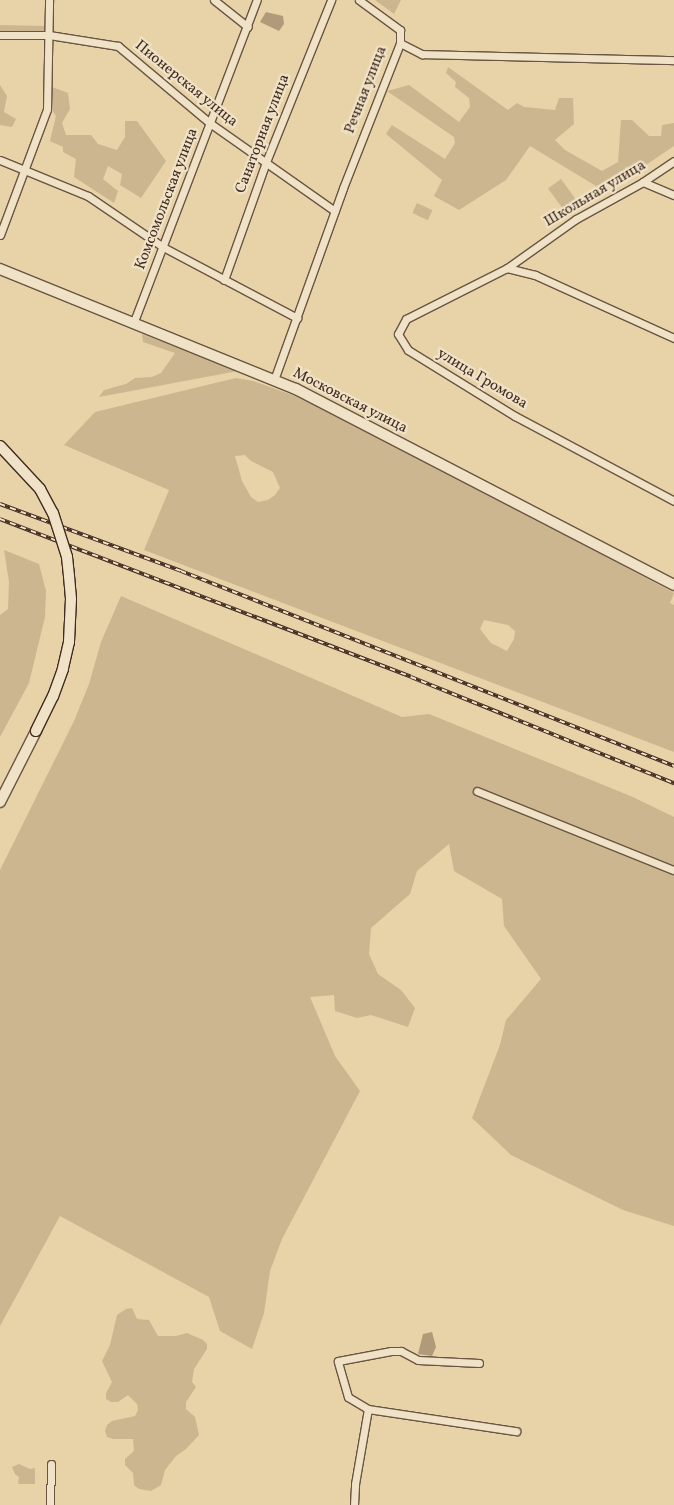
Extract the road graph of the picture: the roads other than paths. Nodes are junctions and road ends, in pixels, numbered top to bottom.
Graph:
1 (49, 0) edge
2 (214, 0) edge
3 (258, 0) edge
4 (331, 0) edge
5 (359, 0) edge
6 (248, 27) junction
7 (0, 35) edge
8 (49, 35) junction
9 (400, 43) junction
10 (674, 60) edge
11 (211, 124) junction
12 (0, 160) edge
13 (674, 161) edge
14 (266, 162) junction
15 (24, 171) junction
16 (643, 182) junction
17 (674, 195) edge
18 (335, 211) junction
19 (0, 235) edge
20 (163, 247) junction
21 (507, 268) junction
22 (0, 269) edge
23 (224, 280) junction
24 (297, 318) junction
25 (133, 324) junction
26 (674, 338) edge
27 (274, 380) junction
28 (0, 446) edge
29 (674, 501) edge
30 (674, 585) edge
31 (477, 791) dead end
32 (0, 802) edge
33 (674, 870) edge
34 (479, 1363) dead end
35 (368, 1409) junction
36 (516, 1431) dead end
37 (51, 1464) dead end
38 (50, 1505) edge
39 (354, 1505) edge

1 - 8 street
2 - 6 street
3 - 6 street, Комсомольская улица
4 - 14 street, Санаторная улица
5 - 9 street
6 - 11 street, Комсомольская улица
7 - 8 street, Пионерская улица
8 - 11 street, Пионерская улица
8 - 15 street
9 - 10 street, Речная улица
9 - 18 street, Речная улица
11 - 14 street, Пионерская улица
11 - 20 street, Комсомольская улица
12 - 15 street
13 - 16 street, Школьная улица
14 - 18 street, Пионерская улица
14 - 23 street, Санаторная улица
15 - 19 street
15 - 20 street
16 - 17 street
16 - 21 street, Школьная улица
18 - 24 street, Речная улица
20 - 23 street
20 - 25 street, Комсомольская улица
21 - 26 street
21 - 29 street, улица Громова
22 - 25 street, Московская улица
23 - 24 street
24 - 27 street, Речная улица
25 - 27 street, Московская улица
27 - 30 street, Московская улица
28 - 32 street, bridge
31 - 33 street
34 - 35 street
35 - 36 street
35 - 39 street
37 - 38 street

